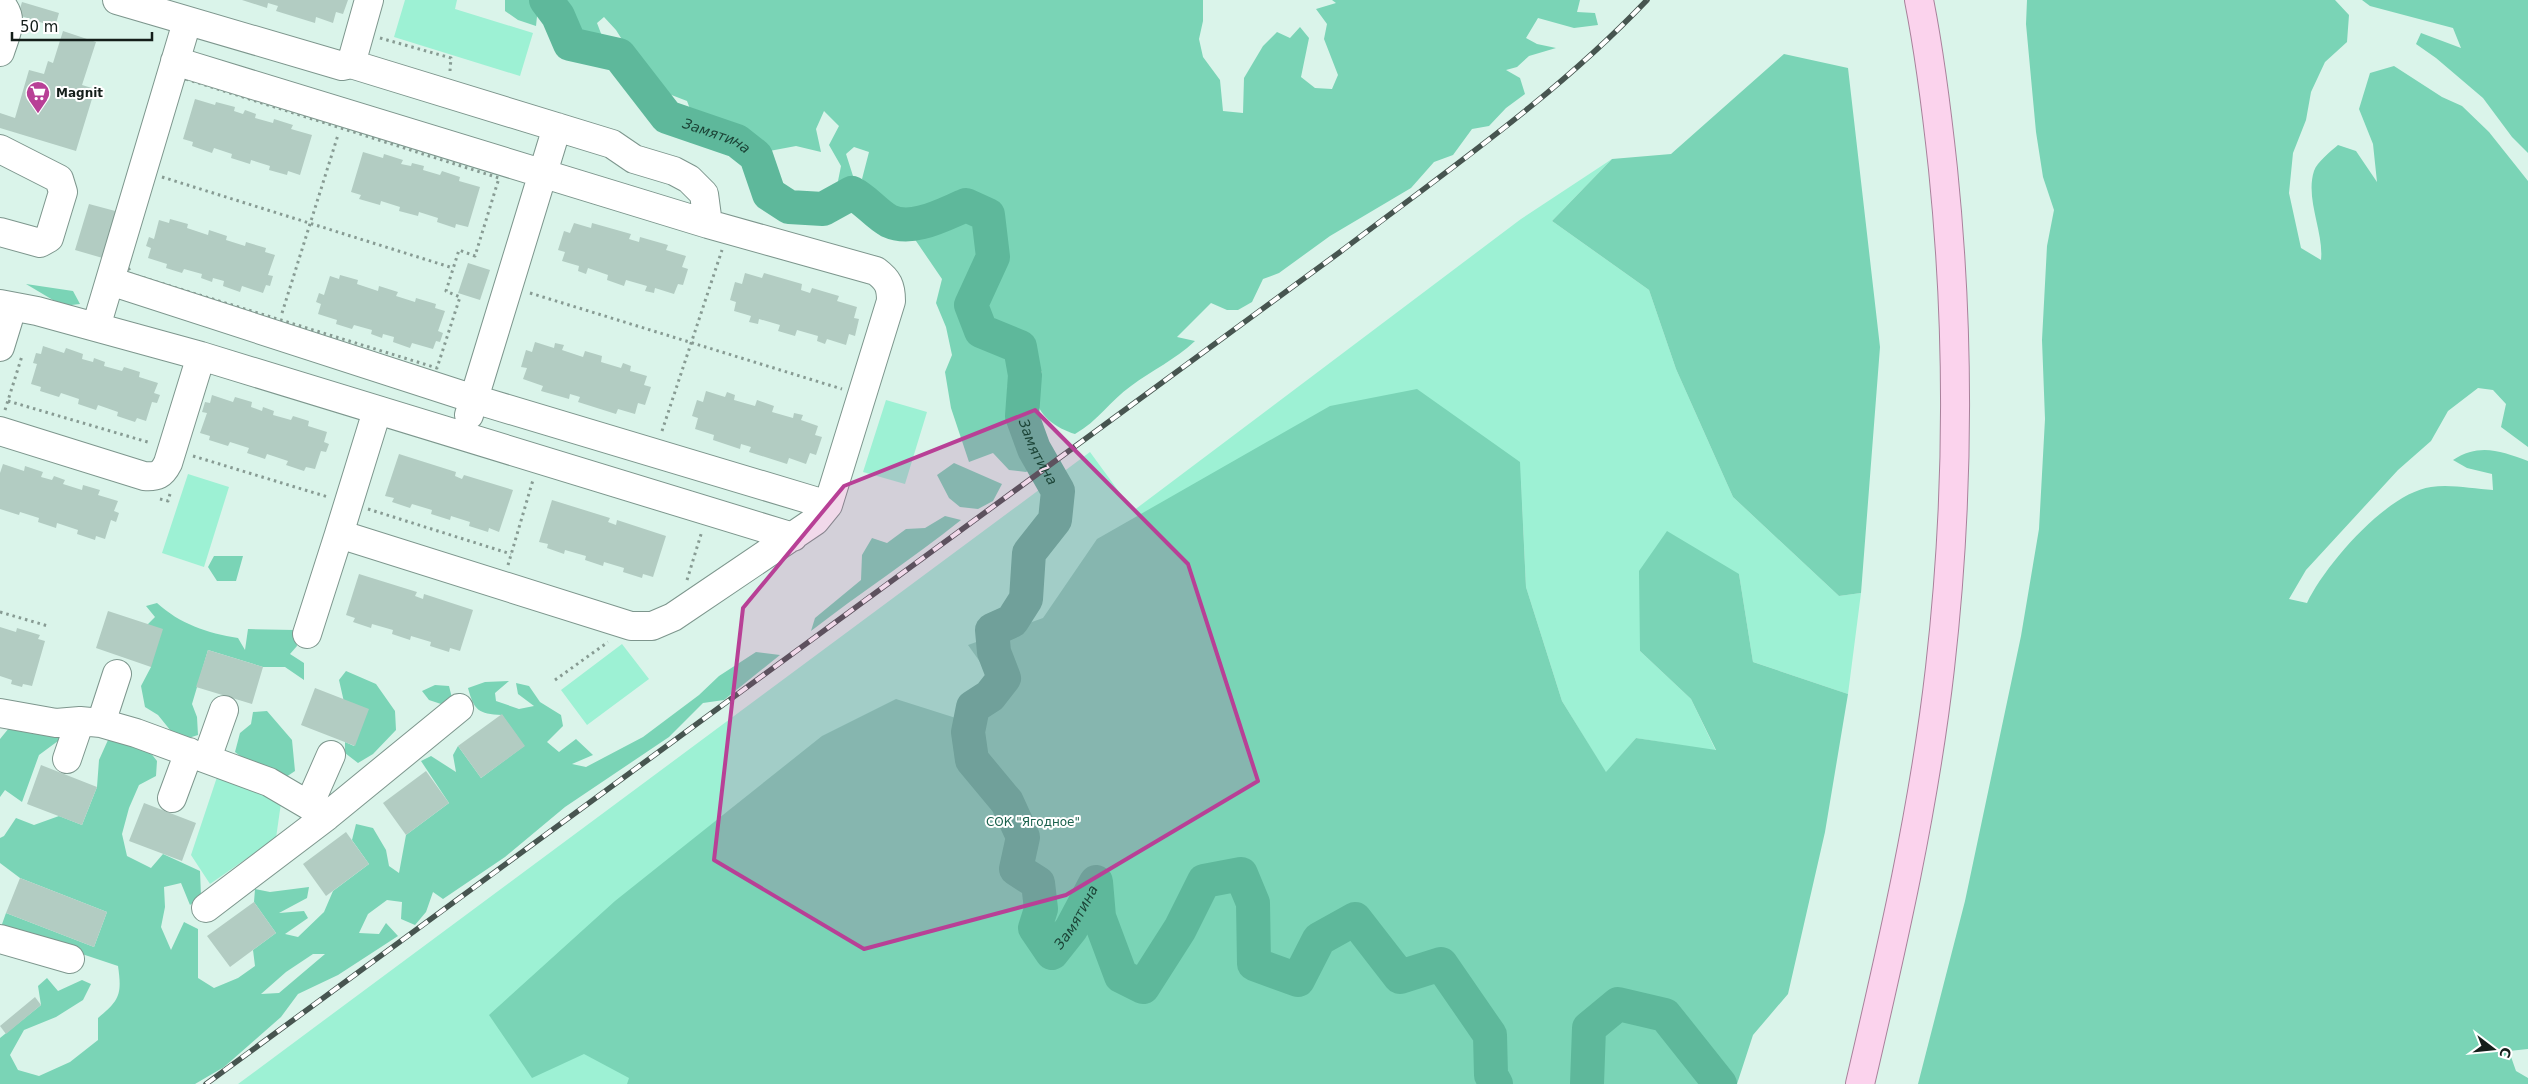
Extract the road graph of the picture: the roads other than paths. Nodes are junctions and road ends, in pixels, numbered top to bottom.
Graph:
1 (117, 0) edge
2 (370, 0) edge
3 (1919, 0) edge
4 (0, 3) edge
5 (187, 22) junction
6 (0, 52) edge
7 (174, 61) junction
8 (347, 65) junction
9 (338, 116) junction
10 (557, 126) junction
11 (0, 149) edge
12 (543, 174) junction
13 (0, 232) edge
14 (720, 240) junction
15 (110, 281) junction
16 (6, 306) edge
17 (96, 326) junction
18 (12, 347) edge
19 (201, 356) junction
20 (474, 399) junction
21 (377, 411) junction
22 (1, 424) edge
23 (463, 436) junction
24 (828, 505) junction
25 (350, 537) junction
26 (793, 537) junction
27 (307, 634) dead end
28 (118, 674) dead end
29 (459, 708) dead end
30 (224, 710) dead end
31 (0, 713) edge
32 (91, 722) junction
33 (198, 755) junction
34 (331, 755) dead end
35 (68, 759) dead end
36 (172, 798) dead end
37 (318, 810) junction
38 (206, 908) dead end
39 (0, 939) edge
40 (70, 959) dead end
41 (1860, 1084) edge

1 - 5 lane
2 - 8 lane
3 - 41 main road
4 - 6 lane
5 - 7 lane
5 - 8 lane
7 - 9 lane
7 - 15 lane
8 - 9 lane
8 - 10 lane
9 - 12 lane
10 - 12 lane
10 - 14 lane
11 - 13 lane
12 - 14 lane
12 - 20 lane
14 - 24 lane
15 - 17 lane
15 - 20 lane
16 - 17 lane
16 - 18 lane
17 - 19 lane
19 - 21 lane
19 - 22 lane
20 - 23 lane
20 - 24 lane
21 - 23 lane
21 - 25 lane
23 - 26 lane
24 - 26 lane
25 - 26 lane
25 - 27 lane
28 - 32 lane
29 - 37 lane
30 - 33 lane
31 - 32 lane
32 - 33 lane
32 - 35 lane
33 - 36 lane
33 - 37 lane
34 - 37 lane
37 - 38 lane
39 - 40 lane

